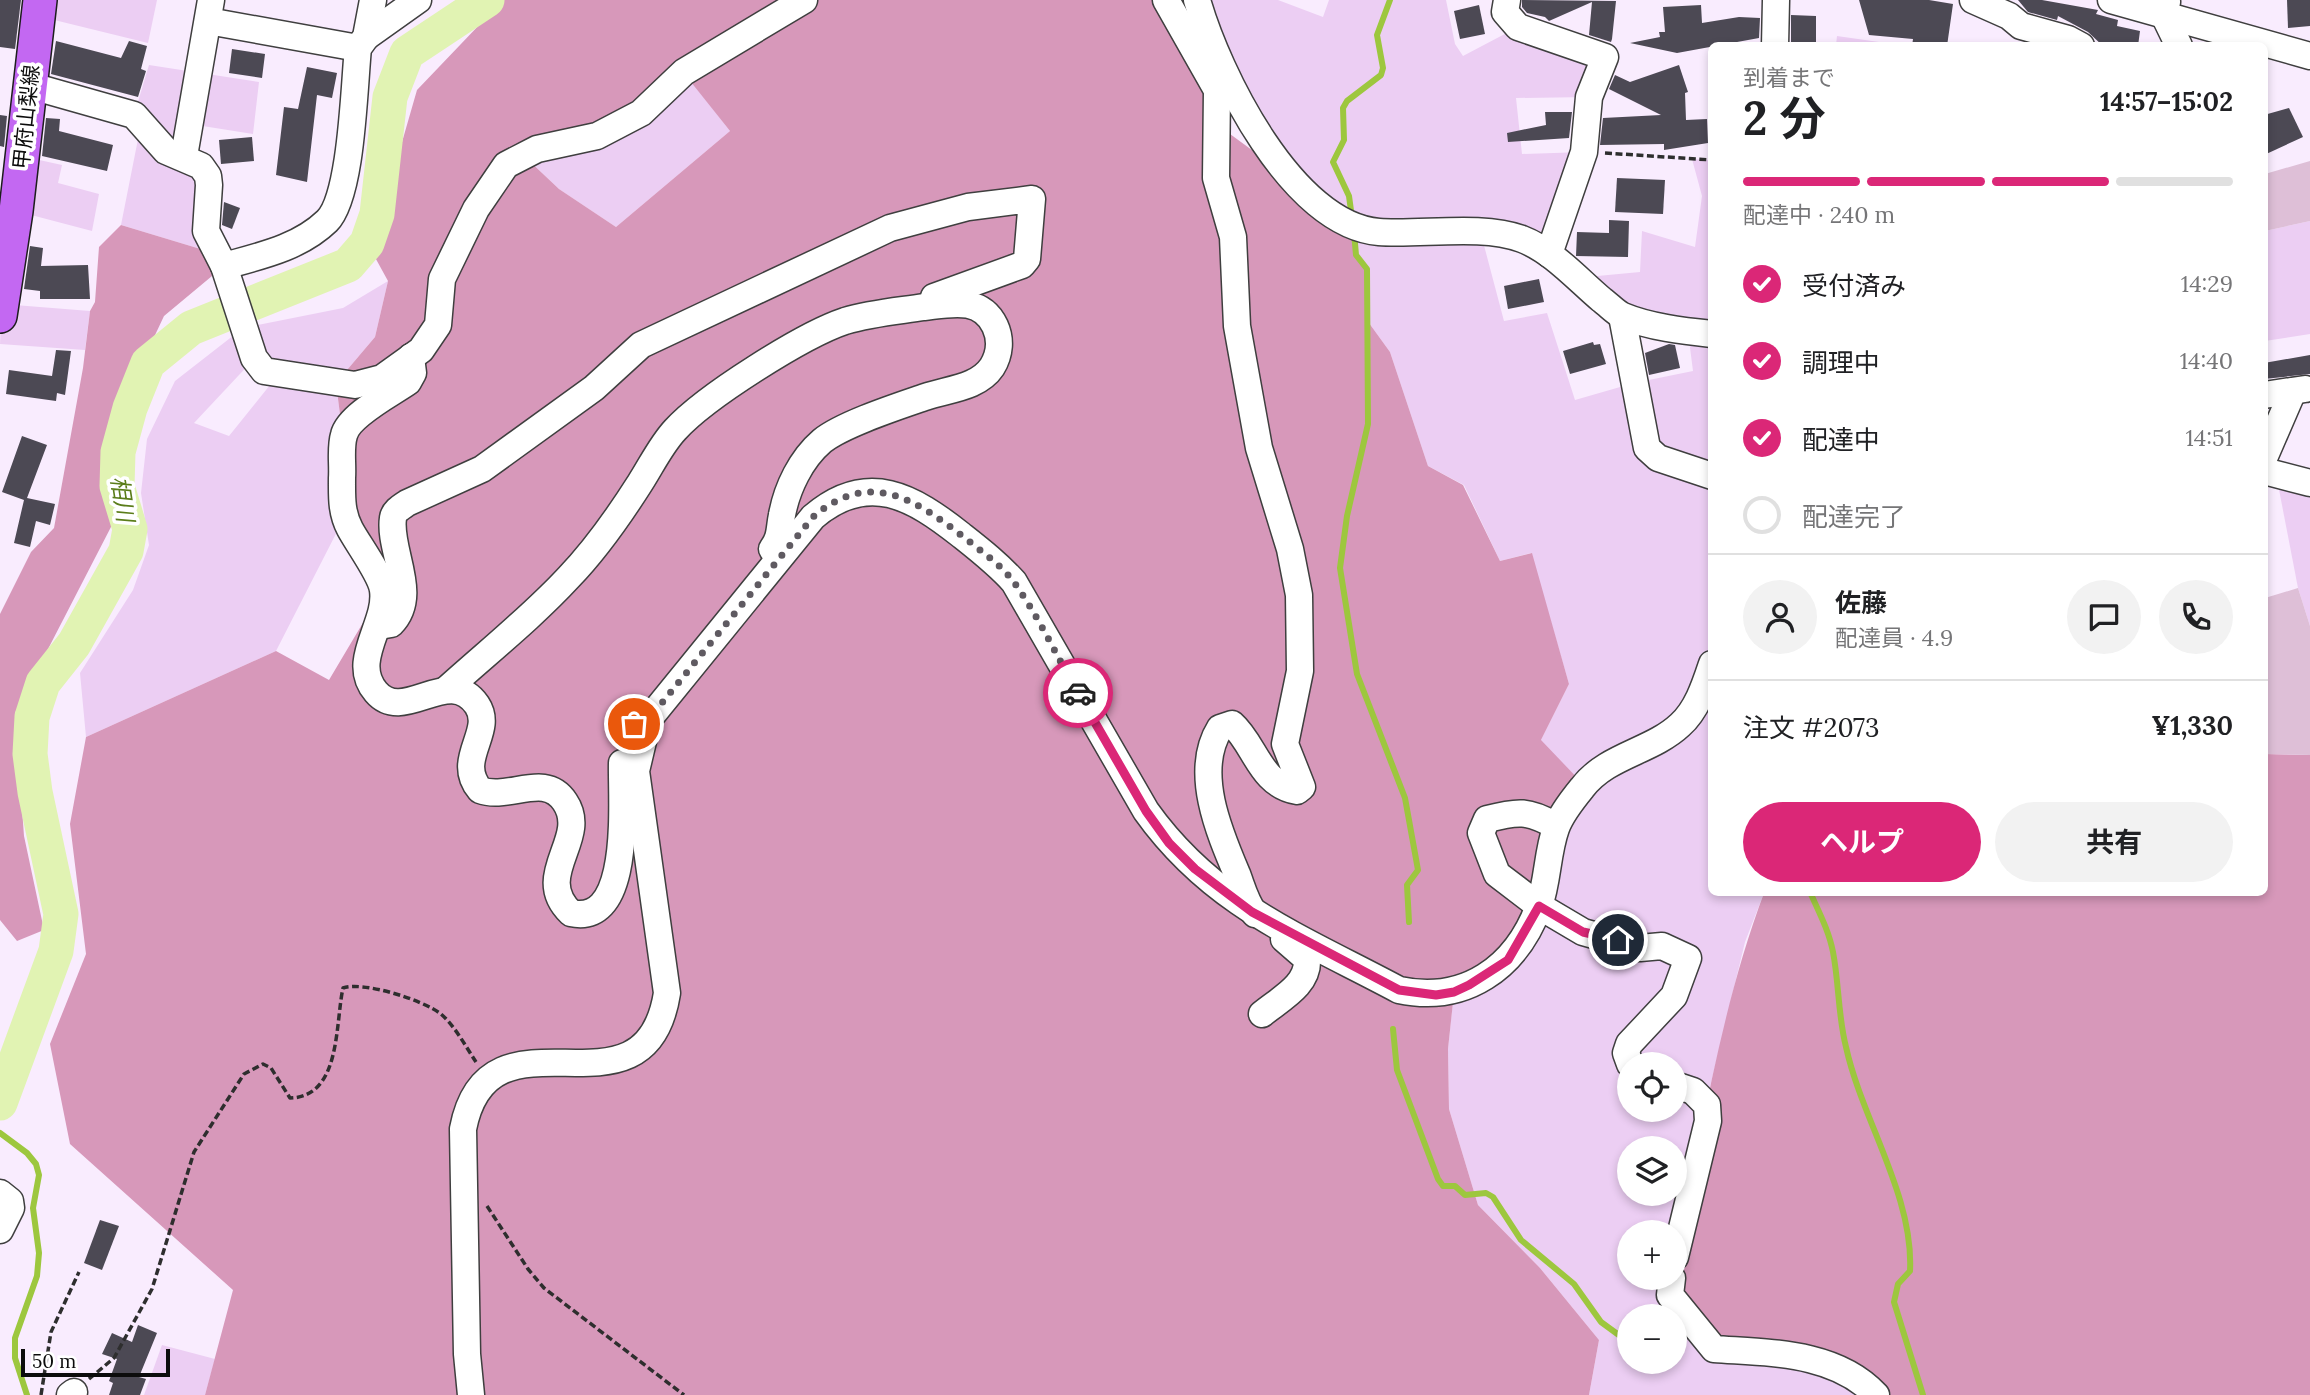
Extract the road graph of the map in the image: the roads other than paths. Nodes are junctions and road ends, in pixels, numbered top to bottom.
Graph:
1 (40, 0) edge
2 (373, 0) edge
3 (418, 0) edge
4 (804, 0) edge
5 (1166, 0) edge
6 (1197, 0) edge
7 (1507, 0) edge
8 (1776, 0) edge
9 (1973, 0) edge
10 (2111, 0) edge
11 (2160, 9) edge
12 (210, 10) edge
13 (1775, 42) edge
14 (2069, 42) edge
15 (2177, 42) edge
16 (2263, 42) edge
17 (362, 43) junction
18 (2268, 44) edge
19 (2310, 57) edge
20 (28, 85) junction
21 (184, 156) junction
22 (1549, 254) junction
23 (224, 267) junction
24 (929, 307) junction
25 (0, 316) edge
26 (1622, 316) junction
27 (1708, 333) edge
28 (411, 357) junction
29 (2301, 389) edge
30 (2268, 394) edge
31 (2268, 451) edge
32 (2268, 472) edge
33 (1708, 475) edge
34 (2310, 483) edge
35 (779, 558) junction
36 (377, 626) junction
37 (1708, 676) edge
38 (447, 689) junction
39 (648, 720) junction
40 (1556, 826) junction
41 (1539, 906) junction
42 (1252, 912) junction
43 (1262, 1014) dead end
44 (1626, 1052) edge
45 (1687, 1089) edge
46 (0, 1193) edge
47 (1684, 1220) edge
48 (0, 1230) edge
49 (1671, 1290) edge
50 (471, 1395) edge
51 (1876, 1395) edge

1 - 20 main road, 甲府山梨線
2 - 17 street
3 - 17 street
4 - 28 street
5 - 42 street
6 - 22 street
7 - 22 street
8 - 13 street
9 - 14 street
10 - 11 street
11 - 15 street
11 - 16 street
12 - 17 street
12 - 21 street
17 - 23 street
18 - 19 street
20 - 21 street
20 - 25 main road, 甲府山梨線
21 - 23 street
22 - 26 street
23 - 28 street
24 - 35 street
24 - 36 street
24 - 38 street
26 - 27 street
26 - 33 street
28 - 36 street
29 - 30 street
29 - 31 street
32 - 34 street
35 - 39 street
35 - 42 street
36 - 38 street
37 - 40 street
38 - 39 street
39 - 50 street
40 - 41 street
40 - 41 street
41 - 42 street
41 - 44 street
42 - 43 street
45 - 47 street
46 - 48 street
49 - 51 street

